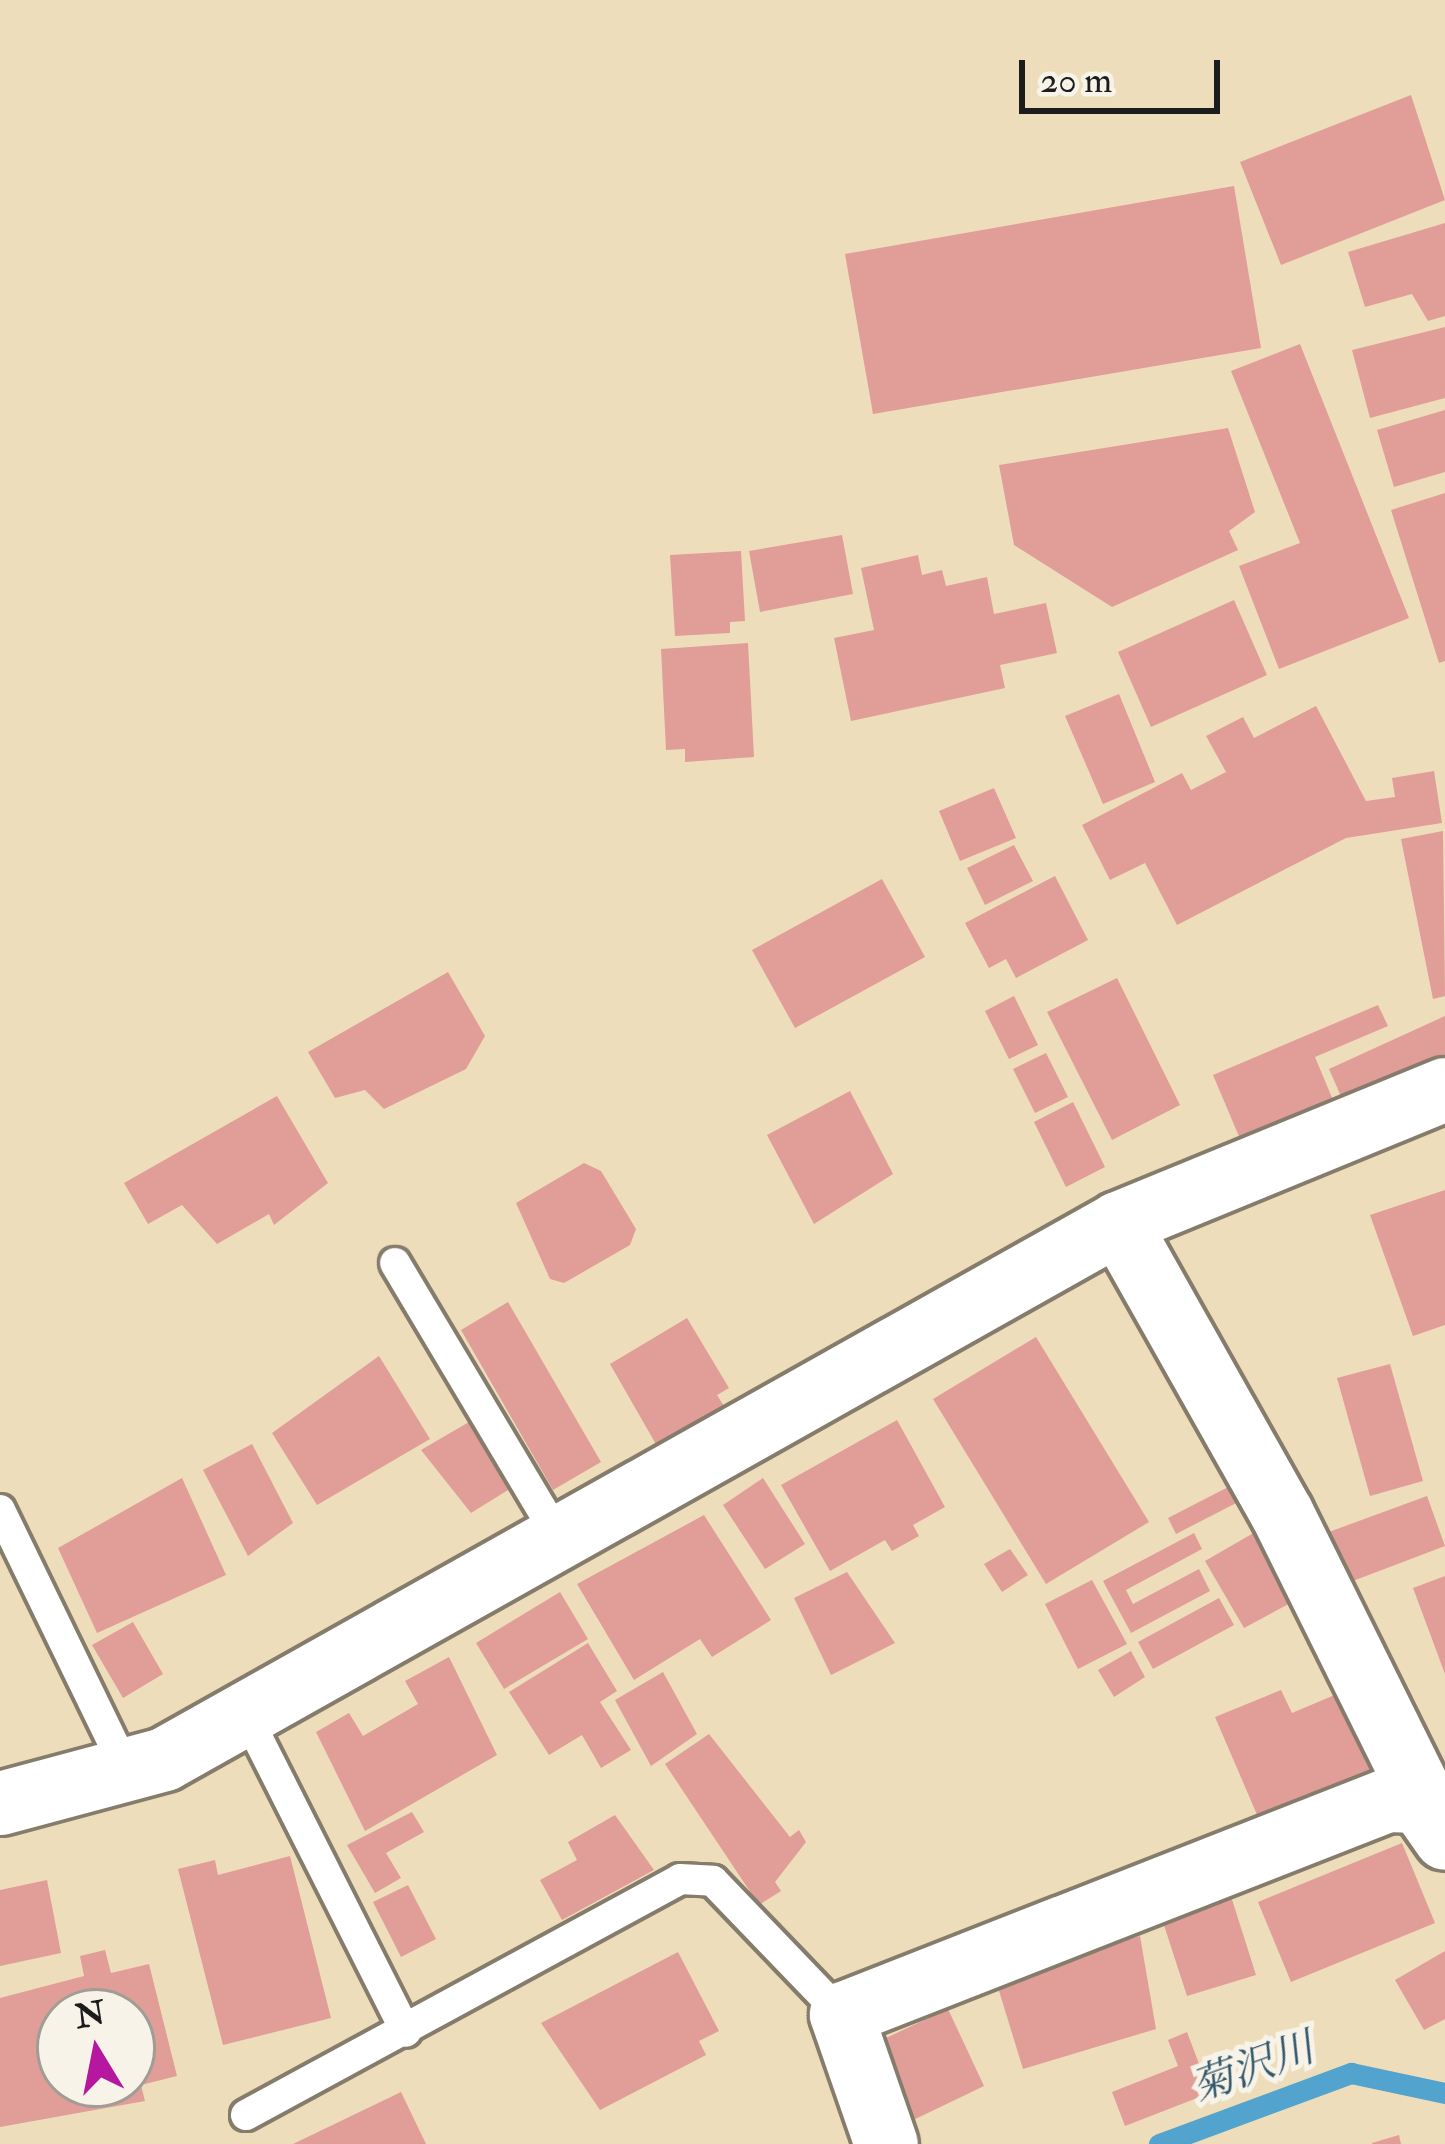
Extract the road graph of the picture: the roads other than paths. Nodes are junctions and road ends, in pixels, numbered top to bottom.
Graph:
1 (1445, 1089) edge
2 (1118, 1223) junction
3 (395, 1263) dead end
4 (0, 1510) edge
5 (559, 1538) junction
6 (245, 1713) junction
7 (126, 1771) junction
8 (0, 1803) edge
9 (1440, 1830) edge
10 (841, 2014) junction
11 (406, 2032) junction
12 (246, 2115) dead end
13 (886, 2144) edge

1 - 2 street
2 - 5 street
2 - 9 street
3 - 5 lane
4 - 7 lane
5 - 6 street
6 - 7 street
6 - 11 lane
7 - 8 street
9 - 10 street
10 - 11 lane
10 - 13 street
11 - 12 lane

